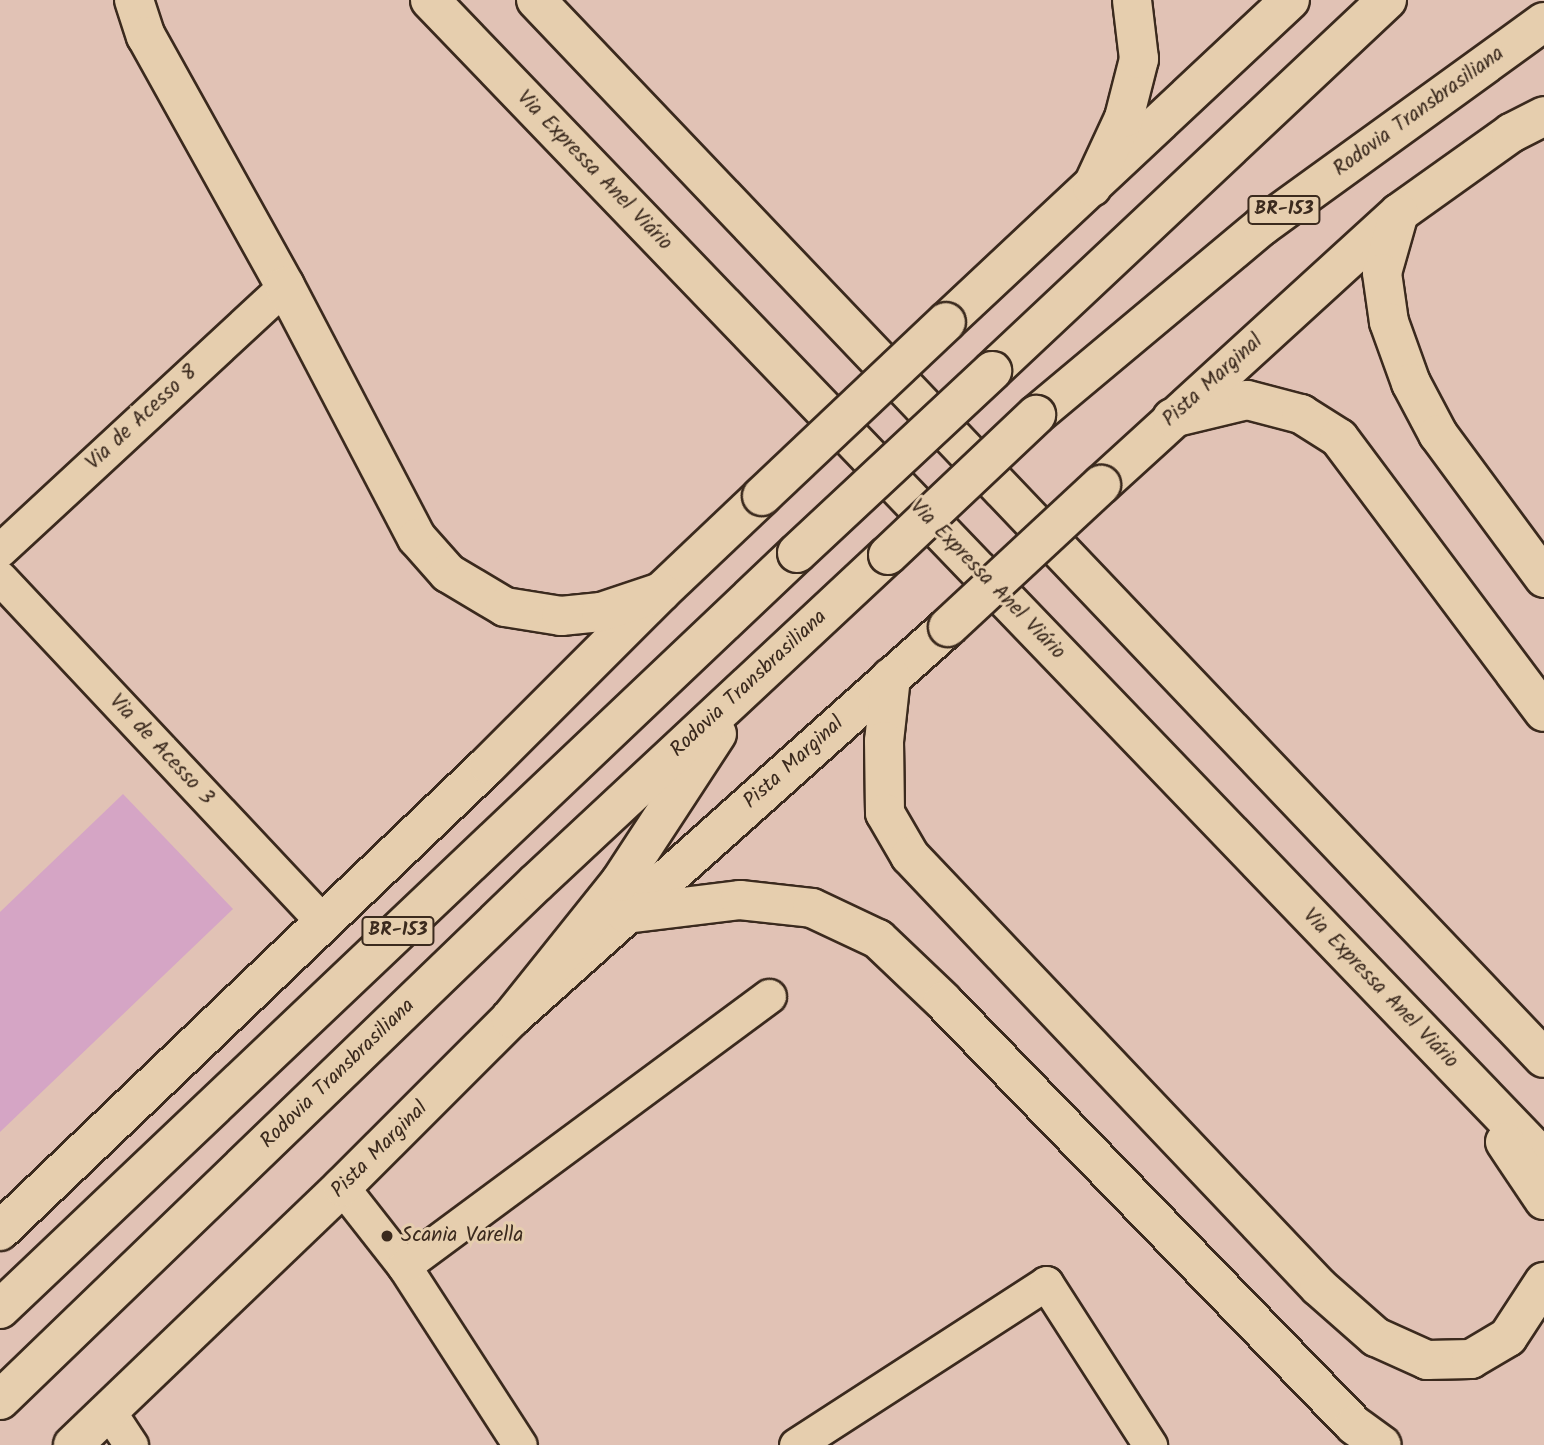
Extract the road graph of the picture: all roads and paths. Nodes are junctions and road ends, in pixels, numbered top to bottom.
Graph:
1 (134, 0) edge
2 (430, 0) edge
3 (536, 0) edge
4 (1132, 0) edge
5 (1290, 0) edge
6 (1387, 0) edge
7 (1544, 22) edge
8 (1544, 116) edge
9 (1091, 187) junction
10 (1399, 213) junction
11 (285, 286) junction
12 (1172, 418) junction
13 (0, 550) edge
14 (0, 578) edge
15 (1544, 578) edge
16 (661, 592) junction
17 (891, 677) junction
18 (750, 684) junction
19 (1544, 712) edge
20 (626, 914) junction
21 (322, 921) junction
22 (769, 996) dead end
23 (511, 1018) junction
24 (1544, 1058) edge
25 (1458, 1070) junction
26 (1544, 1159) edge
27 (342, 1187) junction
28 (1544, 1200) edge
29 (0, 1231) edge
30 (404, 1266) junction
31 (1544, 1282) edge
32 (0, 1309) edge
33 (0, 1400) edge
34 (108, 1410) junction
35 (74, 1445) edge
36 (131, 1445) edge
37 (520, 1445) edge
38 (796, 1445) edge
39 (1150, 1445) edge
40 (1382, 1445) edge

1 - 11 main road
2 - 25 main road, Via Expressa Anel Viário
3 - 24 main road
4 - 9 main road
5 - 9 main road
6 - 32 main road, BR-153, bridge
7 - 18 main road, Rodovia Transbrasiliana / BR-153, bridge
8 - 10 main road, Pista Marginal
9 - 16 main road, bridge
10 - 12 main road, Pista Marginal
10 - 15 main road
11 - 13 street, Via de Acesso 8
11 - 16 main road
12 - 17 main road, Pista Marginal, bridge
12 - 19 main road
14 - 21 street, Via de Acesso 3
16 - 21 main road
17 - 20 main road, Pista Marginal
17 - 31 main road
18 - 23 main road
18 - 33 main road, Rodovia Transbrasiliana / BR-153
20 - 23 main road, Pista Marginal
20 - 40 main road
21 - 29 main road
22 - 30 street
23 - 27 main road, Pista Marginal
25 - 26 main road, Via Expressa Anel Viário
25 - 28 main road
27 - 30 street
27 - 34 main road, Pista Marginal
30 - 37 street
34 - 35 main road, Pista Marginal
34 - 36 street
38 - 39 street

